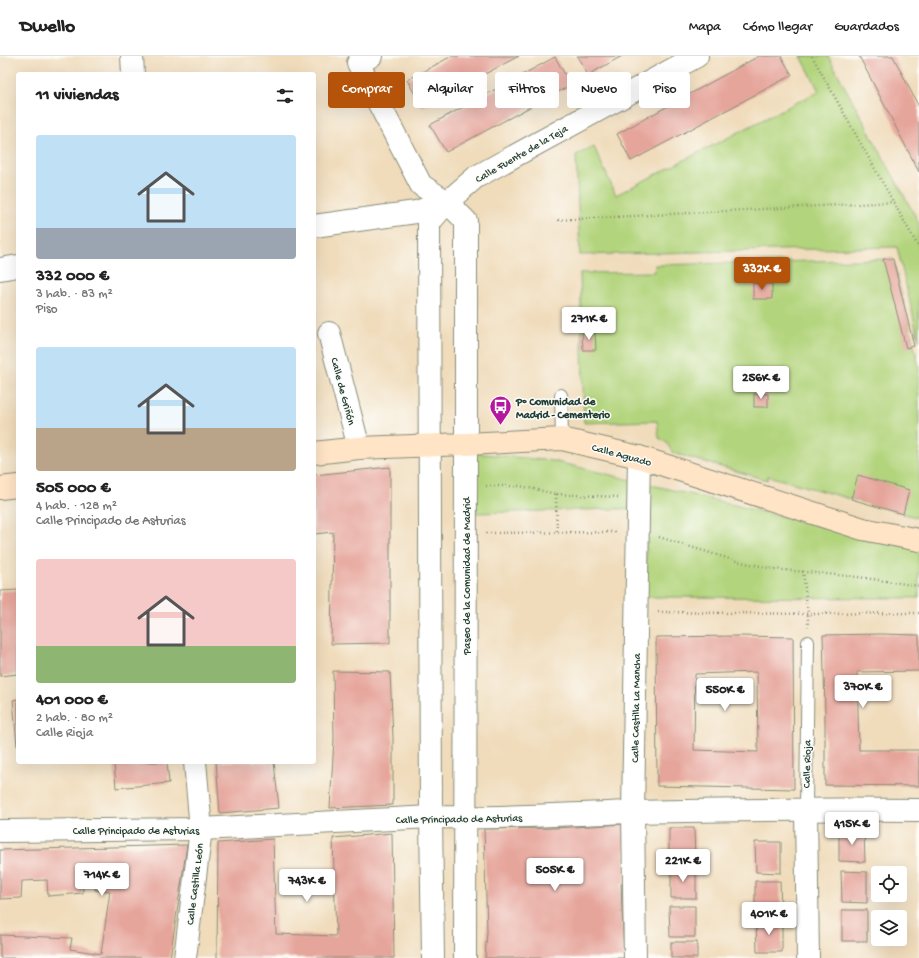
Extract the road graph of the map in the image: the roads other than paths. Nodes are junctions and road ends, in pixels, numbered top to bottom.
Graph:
1 (132, 56) edge
2 (697, 56) edge
3 (364, 60) edge
4 (134, 72) edge
5 (447, 202) junction
6 (316, 226) edge
7 (16, 266) edge
8 (0, 269) edge
9 (328, 333) dead end
10 (561, 395) dead end
11 (562, 439) junction
12 (466, 444) junction
13 (430, 445) junction
14 (359, 448) junction
15 (316, 453) edge
16 (639, 458) junction
17 (16, 486) edge
18 (0, 488) edge
19 (919, 540) edge
20 (808, 642) dead end
21 (195, 764) edge
22 (806, 809) junction
23 (919, 810) edge
24 (633, 812) junction
25 (431, 817) junction
26 (465, 818) junction
27 (202, 829) junction
28 (0, 831) edge
29 (185, 958) edge
30 (433, 958) edge
31 (465, 958) edge
32 (635, 958) edge
33 (808, 958) edge

1 - 4 street
2 - 5 street, Calle Fuente de la Teja
3 - 5 street, Paseo de la Comunidad de Madrid
5 - 6 street, Calle Fuente de la Teja
5 - 12 street, Paseo de la Comunidad de Madrid
5 - 13 street
7 - 8 street
9 - 14 street, Calle de Griñón
10 - 11 lane
11 - 12 street, Calle Aguado
11 - 16 street, Calle Aguado
12 - 13 street, Calle Aguado
12 - 26 street, Paseo de la Comunidad de Madrid
13 - 14 street, Calle Aguado
13 - 25 street
14 - 15 street, Calle Aguado
16 - 19 street, Calle Aguado
16 - 24 street, Calle Castilla La Mancha
17 - 18 street
20 - 22 lane, Calle Rioja
21 - 27 street, Calle Castilla León
22 - 23 street, Calle Principado de Asturias
22 - 24 street, Calle Principado de Asturias
22 - 33 street, Calle Rioja
24 - 26 street, Calle Principado de Asturias
24 - 32 street, Calle Castilla La Mancha
25 - 26 street, Calle Principado de Asturias
25 - 27 street, Calle Principado de Asturias
25 - 30 street
26 - 31 street, Paseo de la Comunidad de Madrid
27 - 28 street, Calle Principado de Asturias
27 - 29 street, Calle Castilla León

